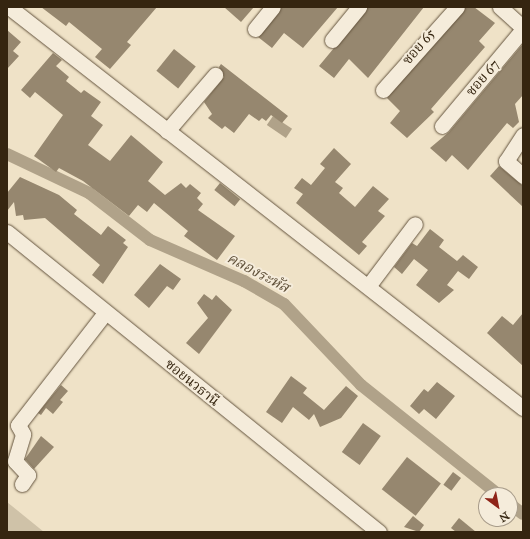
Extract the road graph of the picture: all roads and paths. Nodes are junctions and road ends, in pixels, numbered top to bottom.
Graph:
1 (10, 7) edge
2 (273, 7) edge
3 (359, 7) edge
4 (457, 7) edge
5 (500, 7) edge
6 (523, 28) edge
7 (255, 29) dead end
8 (332, 40) dead end
9 (215, 75) dead end
10 (383, 90) dead end
11 (442, 126) dead end
12 (167, 131) junction
13 (523, 135) edge
14 (523, 176) edge
15 (415, 224) dead end
16 (7, 232) edge
17 (369, 285) junction
18 (105, 313) junction
19 (523, 408) edge
20 (22, 484) dead end
21 (379, 532) edge

1 - 12 street
2 - 7 street
3 - 8 street
4 - 10 street, ซอย 65
5 - 6 street
6 - 11 street, ซอย 67
9 - 12 street
12 - 17 street
13 - 14 street
15 - 17 street
16 - 18 street, ซอยนวธานี
17 - 19 street
18 - 20 street
18 - 21 street, ซอยนวธานี

